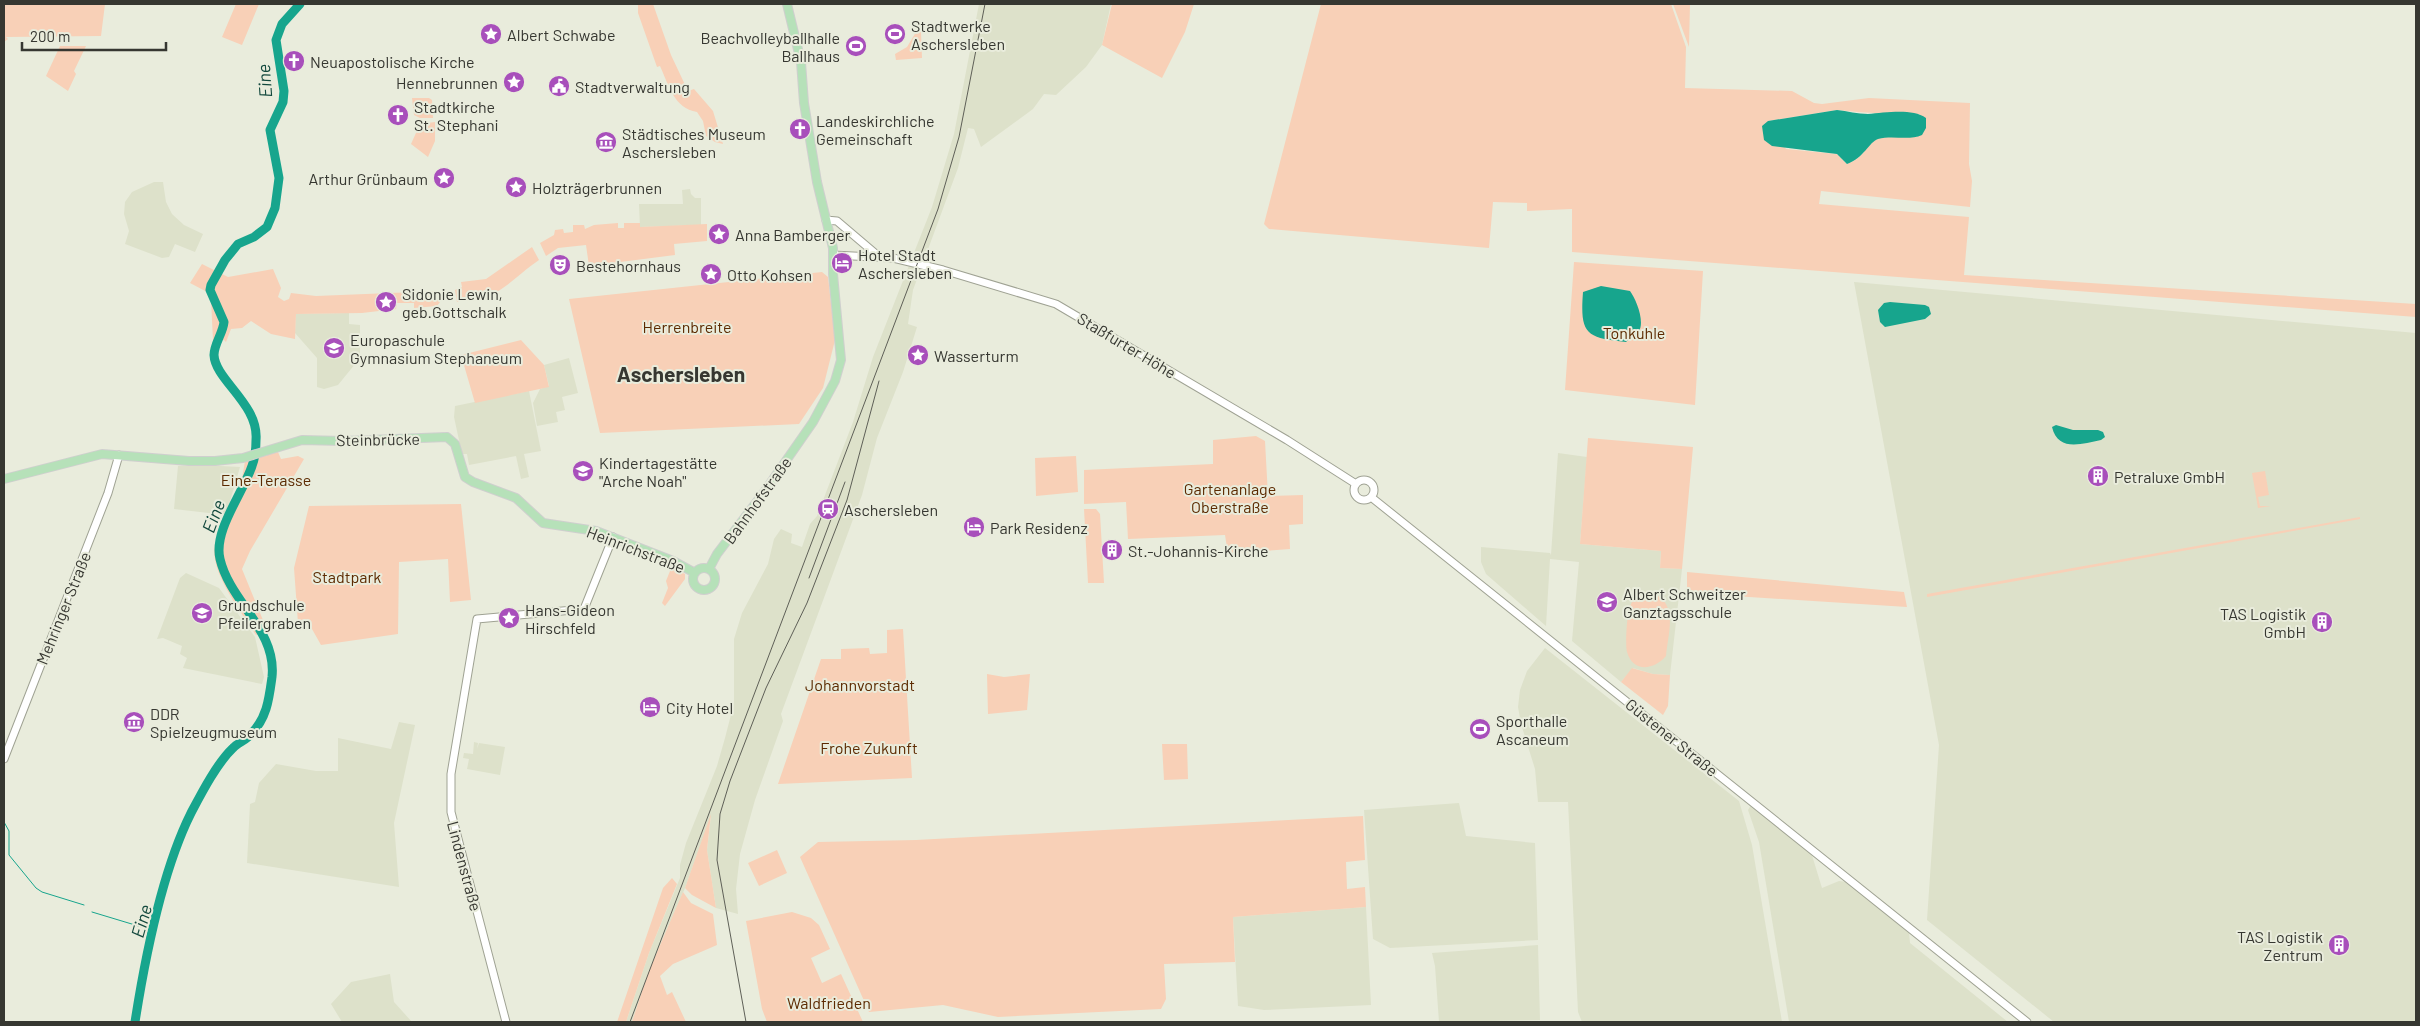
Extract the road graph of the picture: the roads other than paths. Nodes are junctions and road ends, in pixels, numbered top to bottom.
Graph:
1 (787, 4) edge
2 (826, 220) junction
3 (862, 243) junction
4 (833, 255) junction
5 (858, 255) junction
6 (878, 256) junction
7 (118, 455) junction
8 (4, 479) edge
9 (470, 481) joint
10 (1356, 484) junction
11 (1371, 497) junction
12 (613, 537) junction
13 (709, 569) junction
14 (695, 572) junction
15 (4, 759) edge
16 (506, 1022) edge
17 (2027, 1022) edge

1 - 2 main road
2 - 3 main road
2 - 4 main road
3 - 5 main road
3 - 6 main road
4 - 5 main road, Staßfurter Höhe
4 - 13 main road, Bahnhofstraße
5 - 6 main road, Staßfurter Höhe
6 - 10 main road, Staßfurter Höhe
7 - 8 main road, Steinbrücke
7 - 9 main road, Steinbrücke
7 - 15 main road, Mehringer Straße
9 - 12 main road, Heinrichstraße
10 - 11 main road
10 - 11 main road
11 - 17 main road, Güstener Straße
12 - 14 main road, Heinrichstraße
12 - 16 main road, Lindenstraße
13 - 14 main road
13 - 14 main road

